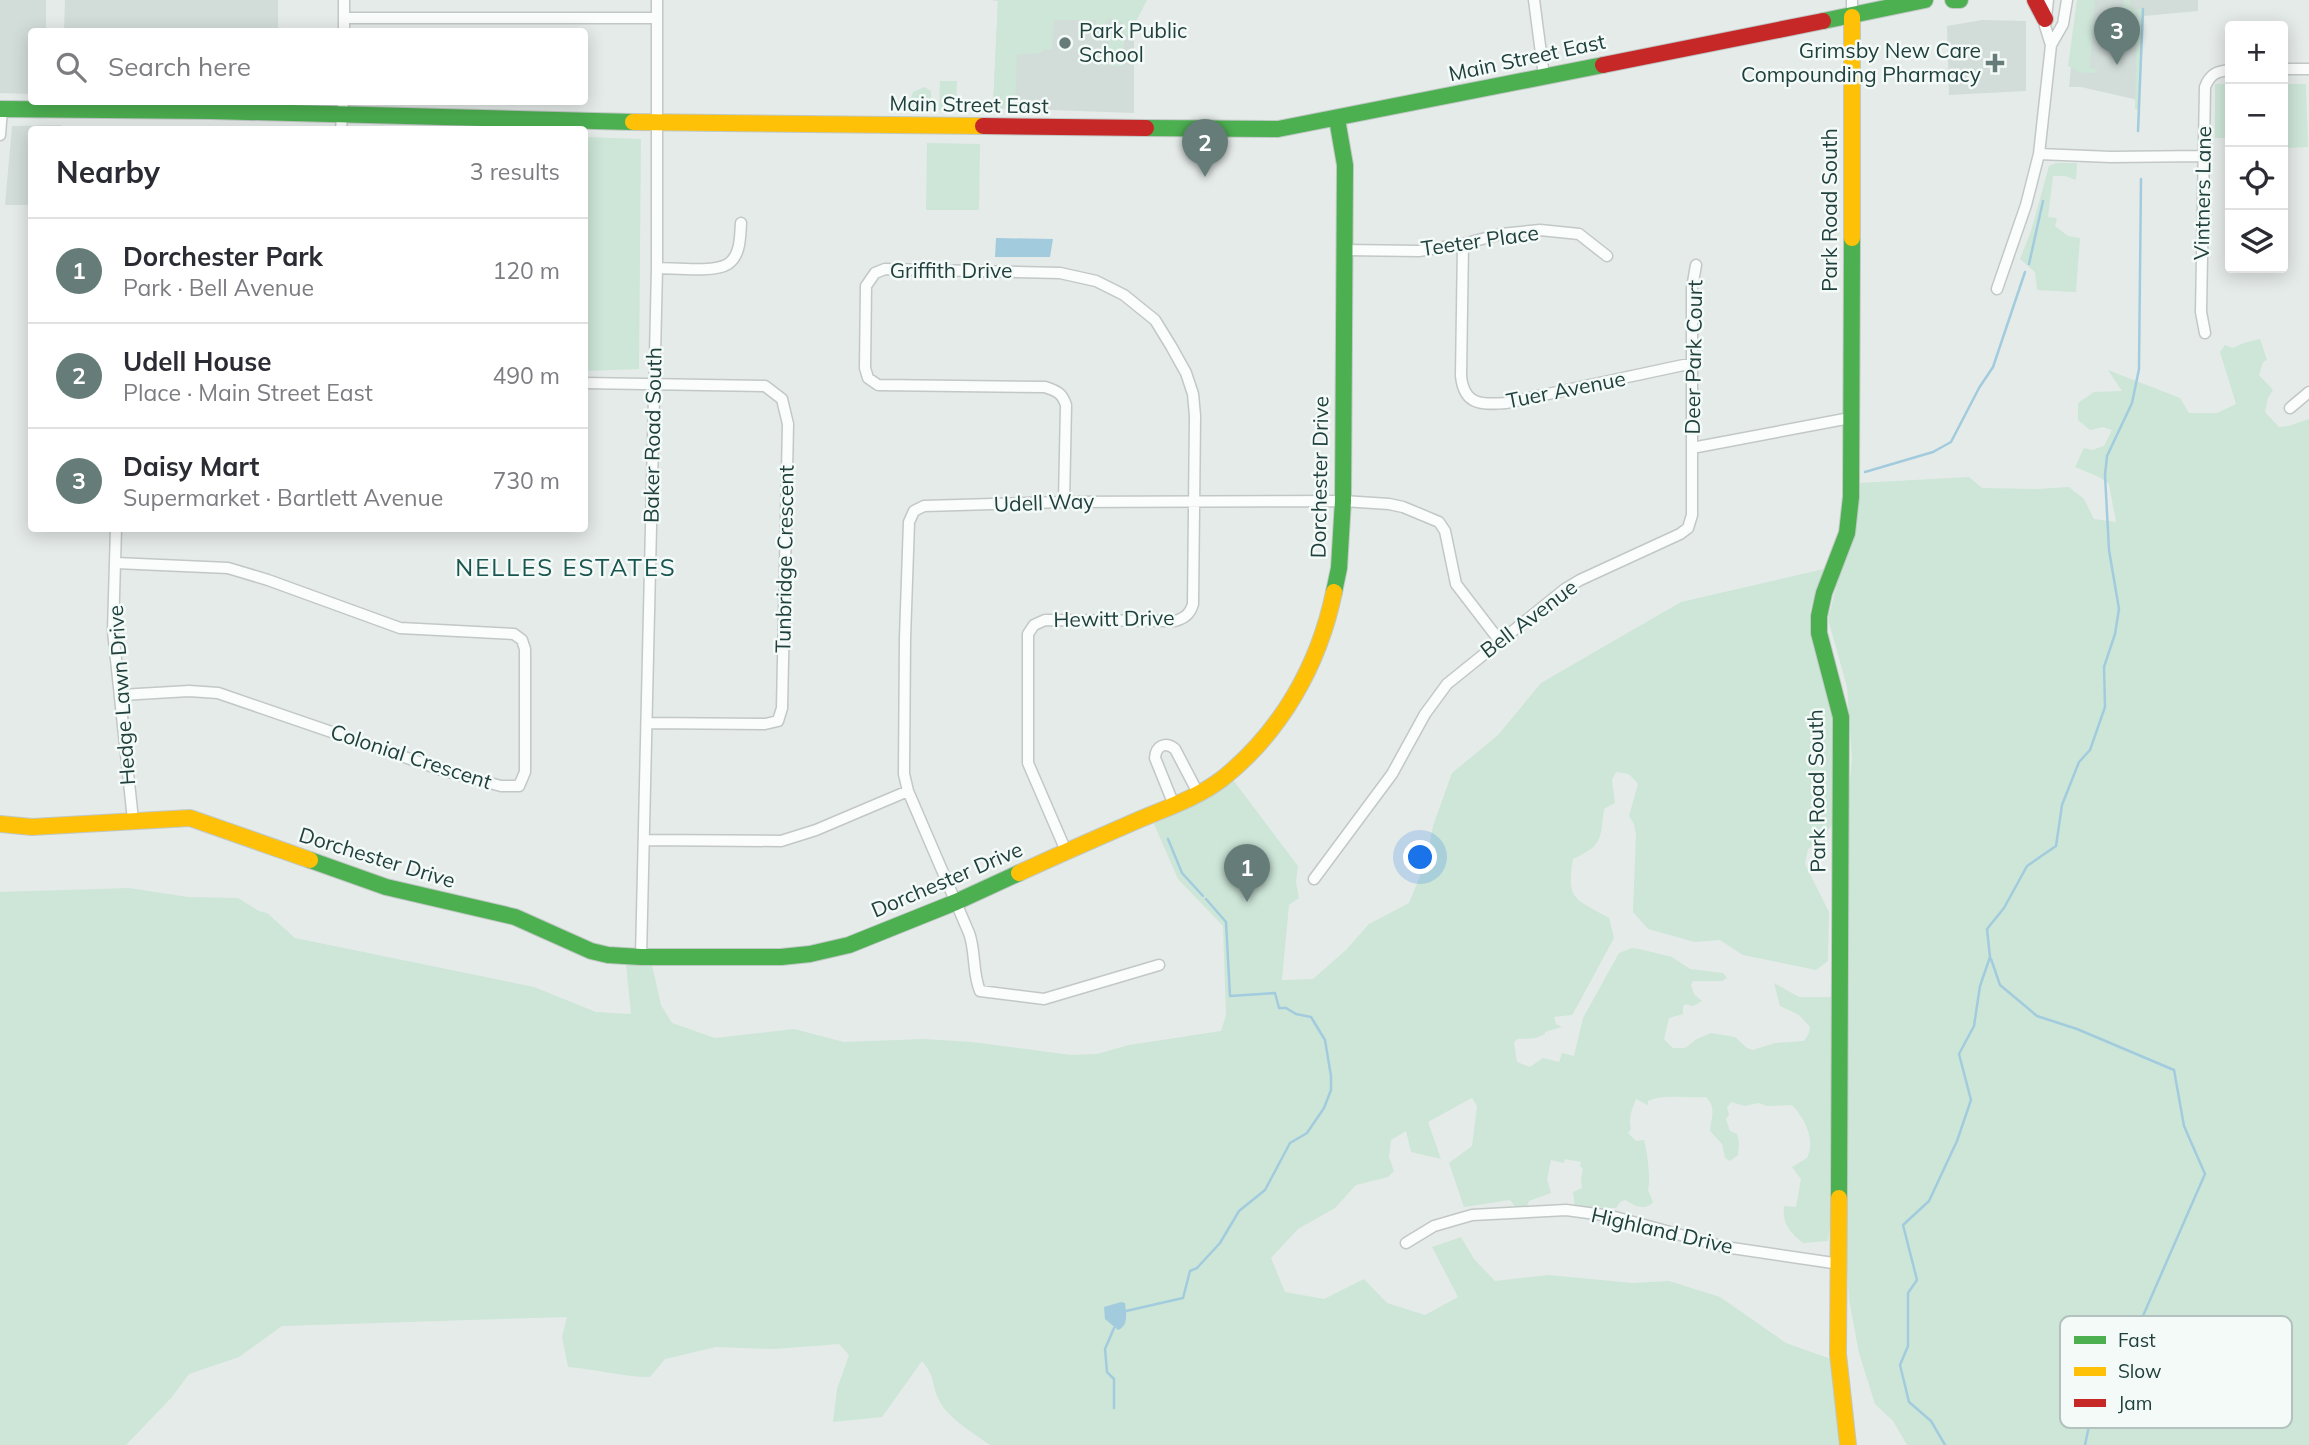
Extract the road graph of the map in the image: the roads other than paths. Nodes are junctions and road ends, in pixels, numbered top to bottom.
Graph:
1 (344, 0) edge
2 (657, 0) edge
3 (1534, 0) edge
4 (1925, 0) edge
5 (1953, 0) edge
6 (1960, 0) edge
7 (2035, 0) edge
8 (2048, 0) edge
9 (2067, 0) edge
10 (1852, 8) edge
11 (344, 18) junction
12 (657, 18) junction
13 (2045, 19) junction
14 (344, 28) edge
15 (2052, 45) junction
16 (2288, 69) edge
17 (2309, 69) edge
18 (2225, 71) edge
19 (1544, 76) junction
20 (1, 109) edge
21 (342, 115) edge
22 (1337, 119) junction
23 (658, 123) junction
24 (0, 135) edge
25 (2039, 154) junction
26 (2204, 156) junction
27 (741, 223) dead end
28 (1463, 244) junction
29 (1345, 250) junction
30 (1607, 256) dead end
31 (1696, 265) dead end
32 (657, 268) junction
33 (1997, 289) dead end
34 (2205, 333) dead end
35 (1692, 363) junction
36 (588, 383) edge
37 (654, 384) junction
38 (2309, 392) edge
39 (2290, 408) dead end
40 (1850, 418) junction
41 (1692, 448) junction
42 (1194, 500) junction
43 (1343, 500) junction
44 (1064, 502) junction
45 (116, 532) edge
46 (116, 563) junction
47 (1499, 640) junction
48 (121, 695) junction
49 (647, 723) junction
50 (908, 791) junction
51 (1198, 793) junction
52 (1174, 805) junction
53 (133, 820) junction
54 (0, 824) edge
55 (645, 840) junction
56 (1066, 851) junction
57 (1314, 879) dead end
58 (957, 902) junction
59 (641, 957) junction
60 (1159, 965) dead end
61 (1406, 1243) dead end
62 (1840, 1264) junction
63 (1848, 1445) edge

1 - 11 street
2 - 12 street, Baker Road South
3 - 19 street
4 - 10 main road, Main Street East
5 - 6 main road
7 - 13 main road
8 - 13 street
9 - 15 street
10 - 19 main road, Main Street East
10 - 40 main road, Park Road South
11 - 12 street
11 - 14 street
12 - 23 street, Baker Road South
13 - 15 street
15 - 25 street
16 - 17 street
18 - 26 street, Vintners Lane
19 - 22 main road, Main Street East
20 - 21 main road, Main Street East
20 - 24 street
21 - 23 main road, Main Street East
22 - 23 main road, Main Street East
22 - 29 main road, Dorchester Drive
23 - 32 street, Baker Road South
25 - 26 street
25 - 33 street
26 - 34 street, Vintners Lane
27 - 32 street
28 - 29 street, Teeter Place
28 - 30 street, Teeter Place
28 - 35 street, Tuer Avenue
29 - 43 main road, Dorchester Drive
31 - 35 street, Deer Park Court
32 - 37 street, Baker Road South
35 - 41 street, Deer Park Court
36 - 37 street
37 - 49 street, Baker Road South
37 - 49 street, Tunbridge Crescent
38 - 39 street
40 - 41 street
40 - 62 main road, Park Road South
41 - 47 street, Bell Avenue
42 - 43 street, Udell Way
42 - 44 street, Udell Way
42 - 44 street, Griffith Drive
42 - 56 street, Hewitt Drive
43 - 47 street, Udell Way
43 - 51 main road, Dorchester Drive
44 - 50 street, Udell Way
45 - 46 street, Hedge Lawn Drive
46 - 48 street, Hedge Lawn Drive
46 - 48 street, Colonial Crescent
47 - 57 street, Bell Avenue
48 - 53 street, Hedge Lawn Drive
49 - 55 street, Baker Road South
50 - 55 street
50 - 58 street, Udell Way
51 - 52 main road, Dorchester Drive
51 - 52 street
52 - 56 main road, Dorchester Drive
53 - 54 main road, Dorchester Drive
53 - 59 main road, Dorchester Drive
55 - 59 street, Baker Road South
56 - 58 main road, Dorchester Drive
58 - 59 main road, Dorchester Drive
58 - 60 street, Udell Way
61 - 62 street, Highland Drive
62 - 63 main road, Park Road South

